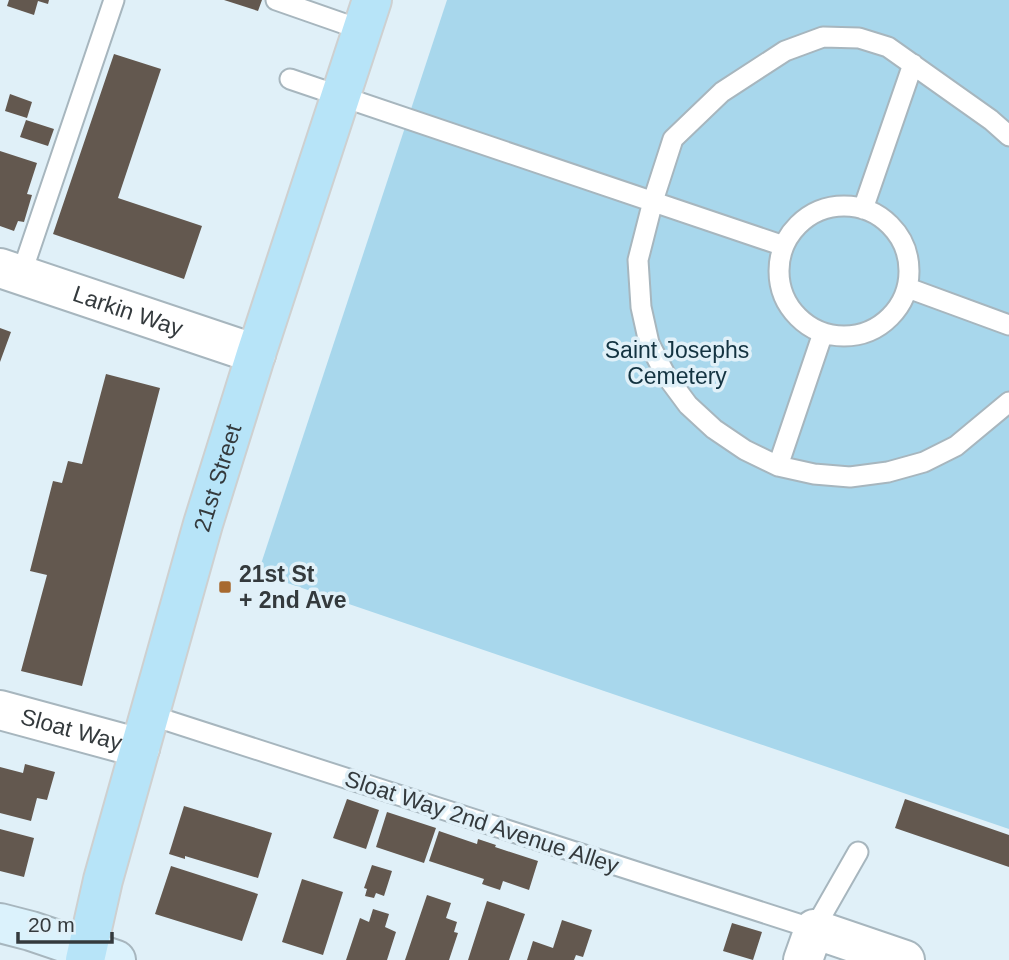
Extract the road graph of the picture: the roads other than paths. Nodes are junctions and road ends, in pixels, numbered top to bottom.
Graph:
1 (114, 0) edge
2 (276, 0) edge
3 (367, 15) edge
4 (913, 64) junction
5 (290, 79) dead end
6 (340, 96) junction
7 (1009, 136) edge
8 (653, 201) junction
9 (863, 209) junction
10 (784, 246) junction
11 (11, 272) edge
12 (908, 288) junction
13 (1009, 325) edge
14 (823, 333) junction
15 (256, 354) junction
16 (1009, 402) edge
17 (778, 466) junction
18 (0, 710) edge
19 (145, 732) junction
20 (858, 852) dead end
21 (0, 923) edge
22 (809, 945) edge
23 (96, 957) edge
24 (905, 960) edge

1 - 11 lane
2 - 3 lane
3 - 6 main road, 21st Street
4 - 7 lane
4 - 8 lane
4 - 9 lane
5 - 6 lane
6 - 8 lane
6 - 15 main road, 21st Street
8 - 10 lane
8 - 17 lane
9 - 10 lane
9 - 12 lane
10 - 14 lane
11 - 15 street, Larkin Way
12 - 13 lane
12 - 14 lane
14 - 17 lane
15 - 19 main road, 21st Street
16 - 17 lane
18 - 19 street, Sloat Way
19 - 22 lane, Sloat Way 2nd Avenue Alley
19 - 23 main road, 21st Street
20 - 22 lane
21 - 23 street
22 - 24 street

